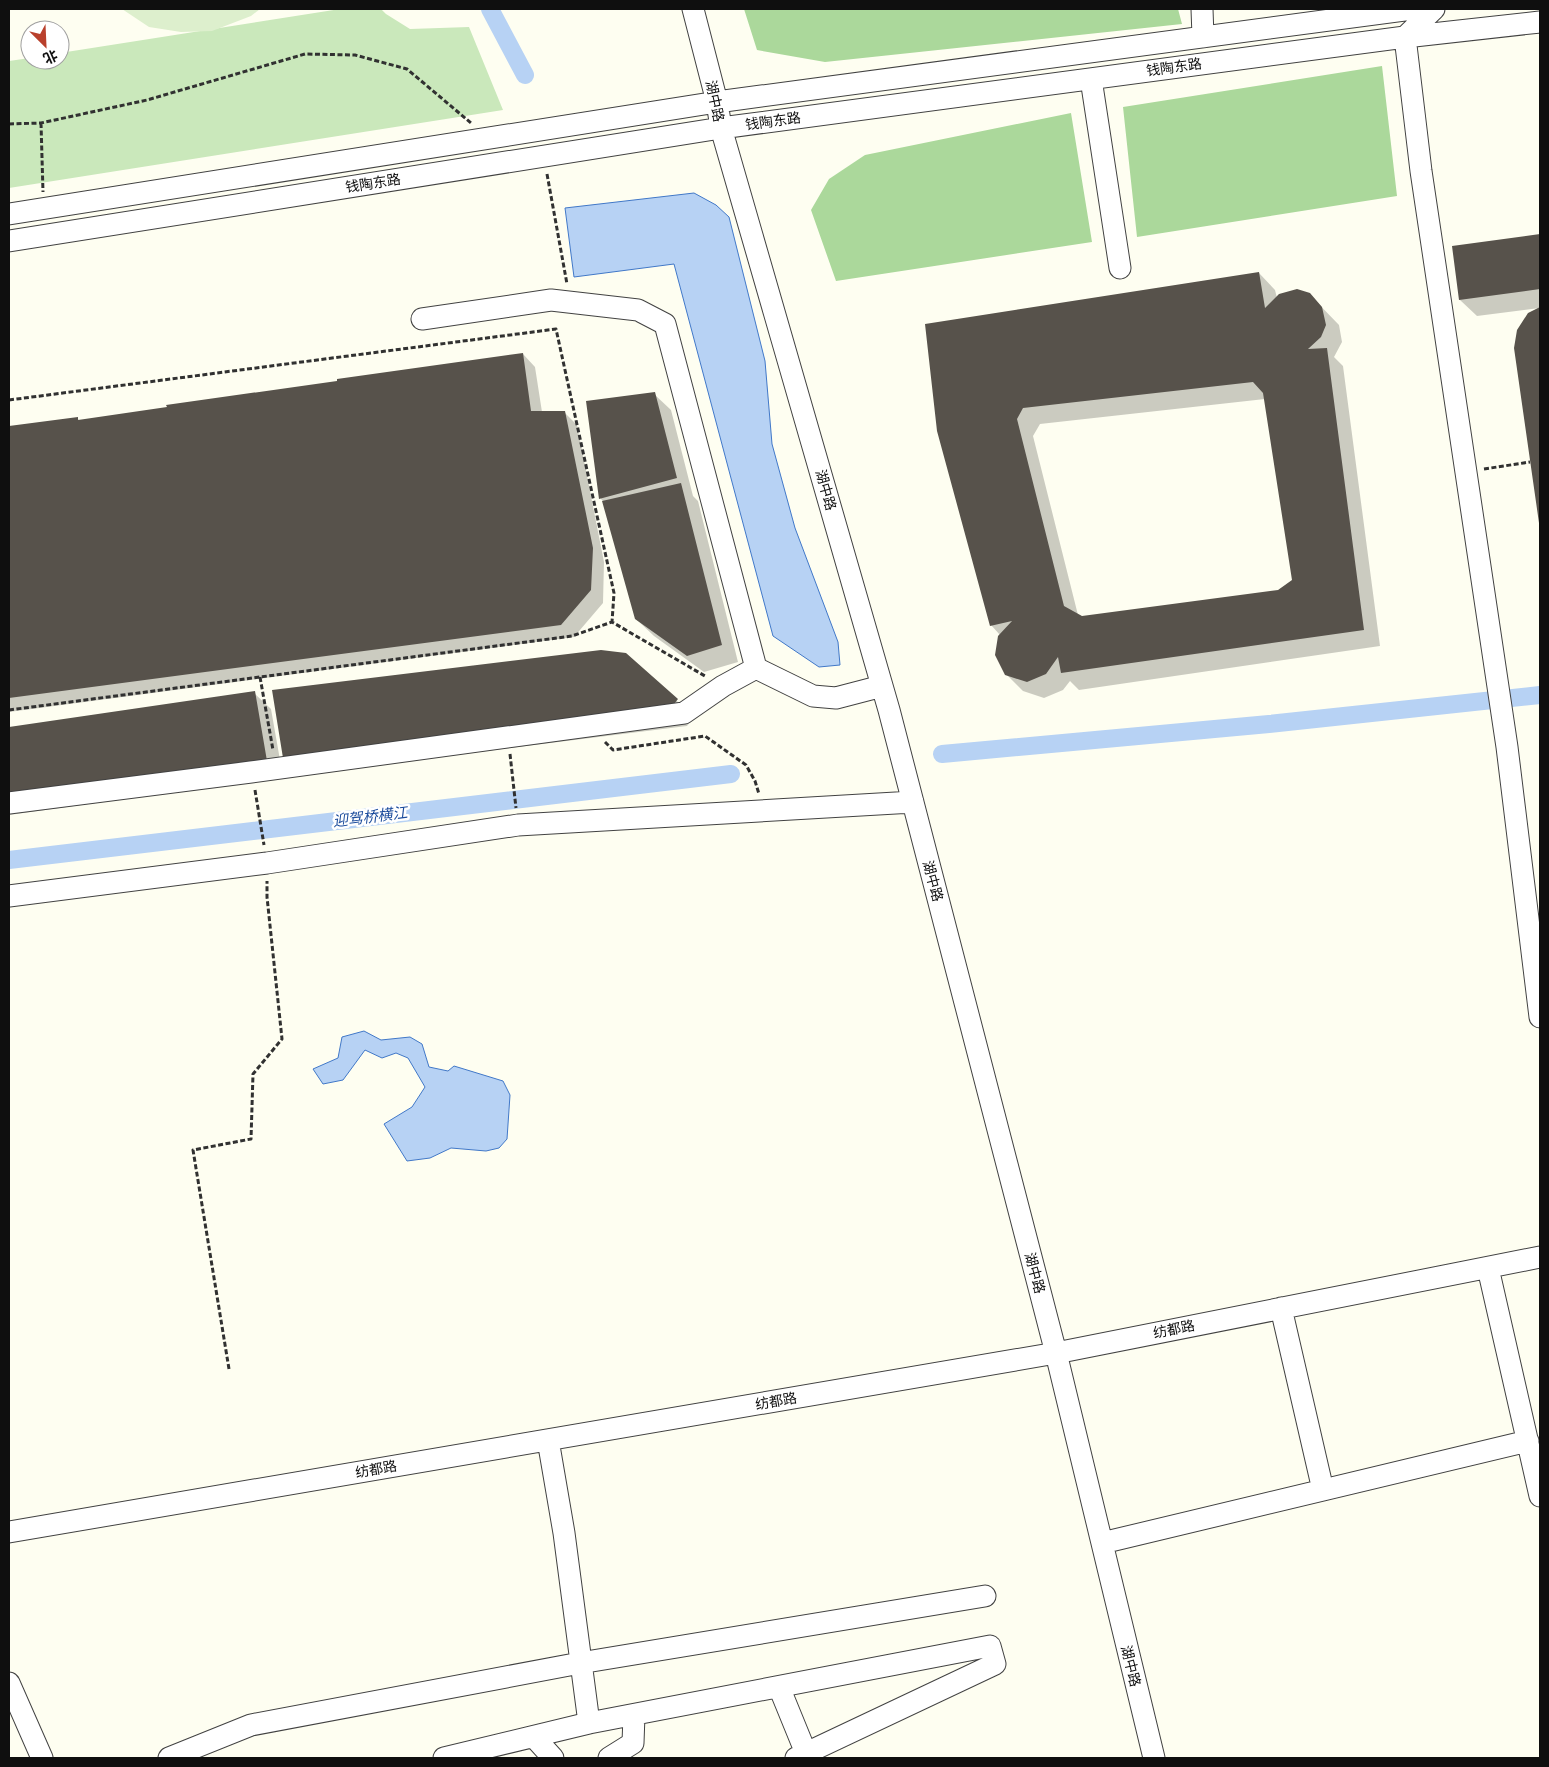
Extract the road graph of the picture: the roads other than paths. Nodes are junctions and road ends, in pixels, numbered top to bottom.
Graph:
1 (693, 9) edge
2 (1202, 9) edge
3 (1412, 9) edge
4 (1434, 9) edge
5 (1540, 22) edge
6 (1203, 37) junction
7 (1404, 37) junction
8 (1091, 79) junction
9 (717, 102) junction
10 (721, 128) junction
11 (9, 214) edge
12 (9, 241) edge
13 (1120, 268) dead end
14 (422, 319) dead end
15 (756, 668) junction
16 (882, 686) junction
17 (913, 802) junction
18 (9, 803) edge
19 (9, 896) edge
20 (1540, 1017) edge
21 (1540, 1257) edge
22 (1488, 1268) junction
23 (1281, 1308) junction
24 (1056, 1353) junction
25 (548, 1440) junction
26 (1528, 1441) junction
27 (1323, 1490) junction
28 (1540, 1496) edge
29 (9, 1532) edge
30 (1102, 1543) junction
31 (984, 1596) dead end
32 (580, 1663) junction
33 (9, 1683) edge
34 (779, 1687) junction
35 (634, 1715) junction
36 (590, 1723) junction
37 (534, 1737) junction
38 (803, 1756) edge
39 (42, 1758) edge
40 (169, 1758) edge
41 (444, 1758) edge
42 (553, 1758) edge
43 (609, 1758) edge
44 (1154, 1758) edge

1 - 9 street, 湖中路
2 - 6 street
3 - 6 street, 钱陶东路
4 - 7 street
5 - 7 street, 钱陶东路
6 - 9 street, 钱陶东路
7 - 8 street, 钱陶东路
7 - 20 street
8 - 10 street, 钱陶东路
8 - 13 street
9 - 10 street, 湖中路
9 - 11 street, 钱陶东路
10 - 12 street, 钱陶东路
10 - 16 street, 湖中路
14 - 15 street
15 - 16 street
15 - 18 street
16 - 17 street, 湖中路
17 - 19 street
17 - 24 street, 湖中路
21 - 22 street, 纺都路
22 - 23 street, 纺都路
22 - 26 street
23 - 24 street, 纺都路
23 - 27 street
24 - 25 street, 纺都路
24 - 30 street, 湖中路
25 - 29 street, 纺都路
25 - 32 street
26 - 27 street
26 - 28 street
27 - 30 street
30 - 44 street, 湖中路
31 - 32 street
32 - 36 street
32 - 40 street
33 - 39 street
34 - 35 street
34 - 38 street
34 - 38 street
35 - 36 street
35 - 43 street
36 - 37 street
37 - 41 street
37 - 42 street

